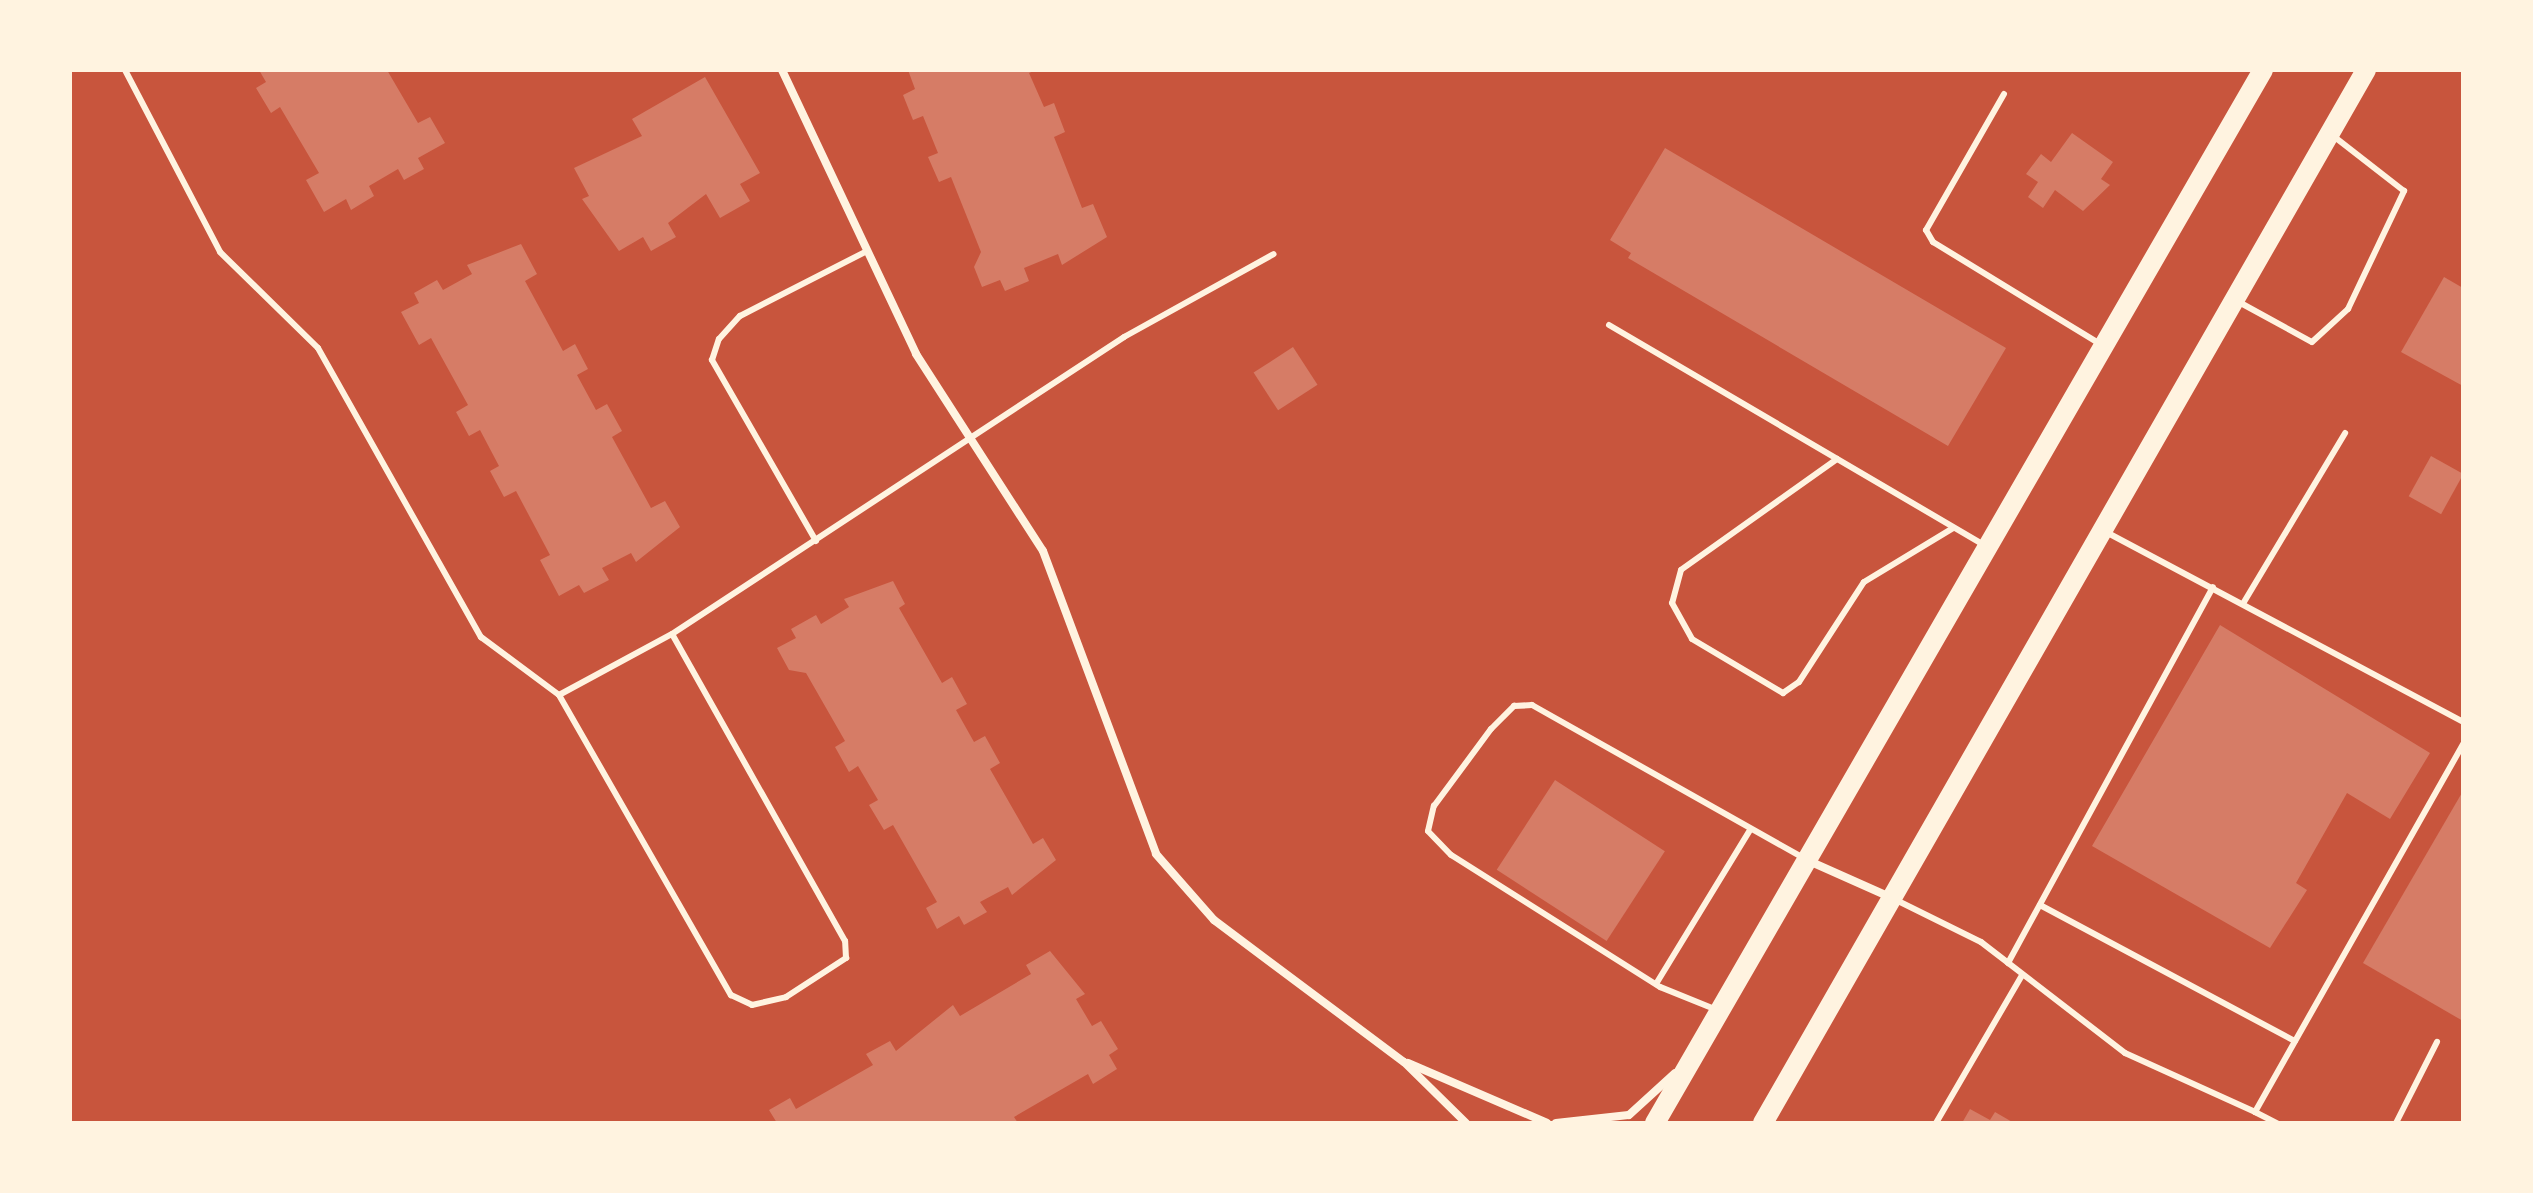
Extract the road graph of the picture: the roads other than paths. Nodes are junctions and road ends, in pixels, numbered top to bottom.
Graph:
1 (125, 70) edge
2 (782, 70) edge
3 (2263, 70) edge
4 (2366, 70) edge
5 (2004, 94) dead end
6 (2329, 133) junction
7 (867, 251) junction
8 (1274, 254) dead end
9 (2235, 299) junction
10 (1609, 325) dead end
11 (2105, 347) junction
12 (2345, 433) dead end
13 (971, 440) junction
14 (1837, 459) junction
15 (1953, 528) junction
16 (2103, 530) junction
17 (816, 541) junction
18 (1989, 548) junction
19 (2213, 587) junction
20 (2244, 602) junction
21 (672, 634) junction
22 (559, 695) junction
23 (2463, 722) edge
24 (2463, 744) edge
25 (1750, 830) junction
26 (1809, 861) junction
27 (1892, 898) junction
28 (2040, 905) junction
29 (2008, 963) junction
30 (2022, 975) junction
31 (1656, 984) junction
32 (1720, 1011) junction
33 (2295, 1041) junction
34 (2437, 1042) dead end
35 (1694, 1057) junction
36 (1404, 1062) junction
37 (2255, 1112) junction
38 (1466, 1123) edge
39 (1547, 1123) edge
40 (1556, 1123) edge
41 (1655, 1123) edge
42 (1763, 1123) edge
43 (1936, 1123) edge
44 (2277, 1123) edge
45 (2396, 1123) edge

1 - 22 lane
2 - 7 street
3 - 11 main road
4 - 6 main road
5 - 11 lane
6 - 9 main road
6 - 9 lane
7 - 13 street
7 - 17 lane
8 - 13 lane
9 - 16 main road
10 - 14 lane
11 - 18 main road
12 - 20 lane
13 - 17 lane
13 - 36 street
14 - 15 lane
14 - 15 lane
15 - 18 lane
16 - 19 lane
16 - 27 main road
17 - 21 lane
18 - 26 main road
19 - 20 lane
19 - 28 lane
20 - 23 lane
21 - 22 lane
21 - 22 lane
24 - 33 lane
25 - 26 lane
25 - 31 lane
25 - 31 lane
26 - 27 street
26 - 32 main road
27 - 29 lane
27 - 42 main road
28 - 29 lane
28 - 33 lane
29 - 30 lane
30 - 37 lane
30 - 43 lane
31 - 32 lane
32 - 35 main road
33 - 37 lane
34 - 45 lane
35 - 40 street
35 - 41 main road
36 - 38 street
36 - 39 street
37 - 44 lane

